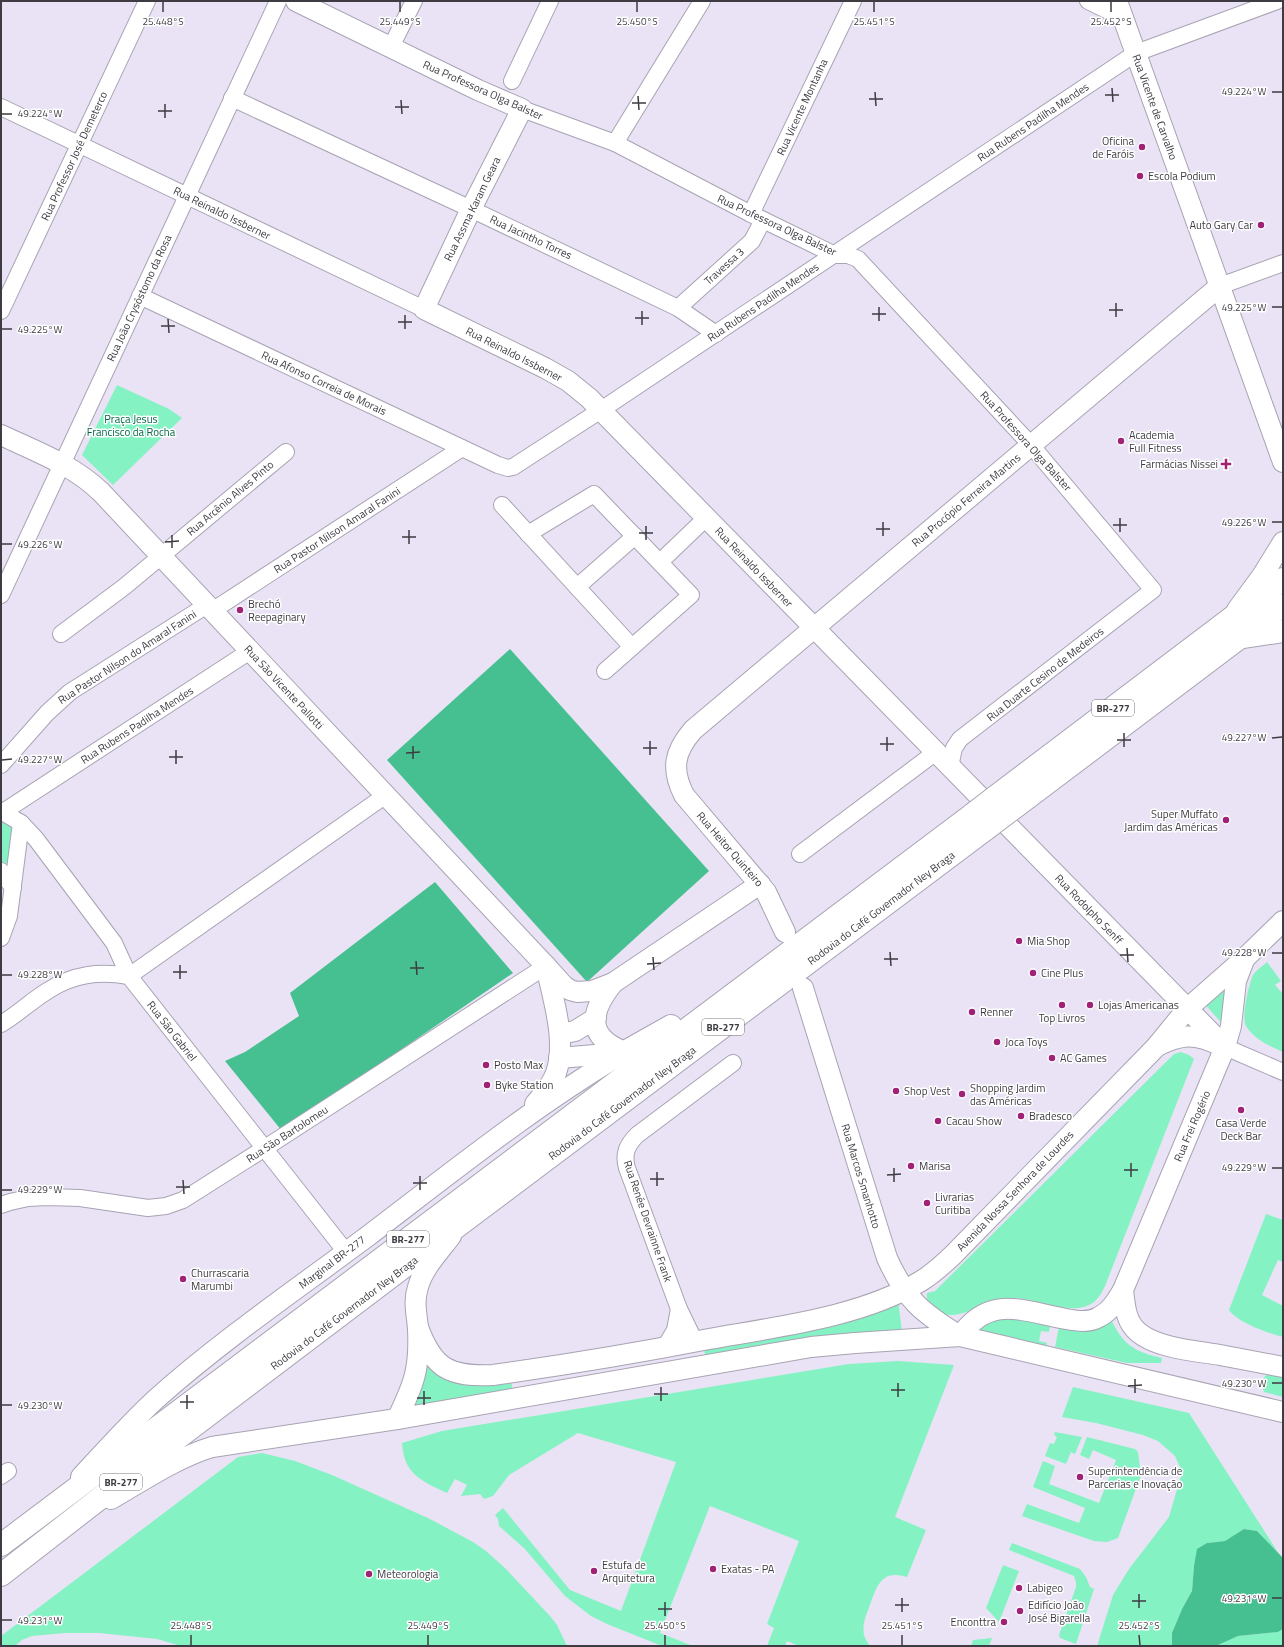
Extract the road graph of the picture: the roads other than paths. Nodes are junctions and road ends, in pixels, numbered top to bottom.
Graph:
1 (147, 1) edge
2 (278, 1) edge
3 (296, 1) edge
4 (414, 1) edge
5 (550, 1) edge
6 (702, 1) edge
7 (853, 1) edge
8 (1088, 1) edge
9 (1277, 1) edge
10 (1120, 9) edge
11 (391, 47) junction
12 (1136, 53) junction
13 (512, 81) dead end
14 (232, 98) junction
15 (1, 107) edge
16 (522, 109) junction
17 (615, 143) junction
18 (79, 145) junction
19 (187, 196) junction
20 (471, 209) junction
21 (757, 217) junction
22 (835, 255) junction
23 (1283, 263) edge
24 (1220, 286) junction
25 (140, 296) junction
26 (678, 308) junction
27 (424, 309) junction
28 (1, 311) edge
29 (716, 334) junction
30 (601, 410) junction
31 (1, 435) edge
32 (1031, 445) junction
33 (462, 448) junction
34 (286, 452) dead end
35 (1283, 462) edge
36 (62, 463) junction
37 (508, 468) joint
38 (502, 505) dead end
39 (706, 518) junction
40 (528, 534) junction
41 (635, 536) junction
42 (1283, 542) edge
43 (162, 556) junction
44 (660, 562) junction
45 (1283, 579) edge
46 (577, 587) junction
47 (1153, 590) joint
48 (1, 595) edge
49 (1283, 605) edge
50 (210, 608) junction
51 (814, 628) junction
52 (1235, 628) junction
53 (1283, 631) edge
54 (61, 634) dead end
55 (632, 647) junction
56 (250, 651) junction
57 (605, 671) dead end
58 (936, 752) junction
59 (1, 765) edge
60 (950, 767) junction
61 (675, 768) joint
62 (386, 795) junction
63 (2, 812) edge
64 (992, 813) junction
65 (21, 823) junction
66 (800, 854) dead end
67 (1, 871) edge
68 (760, 884) junction
69 (12, 888) junction
70 (1279, 923) edge
71 (785, 932) dead end
72 (1, 938) edge
73 (1245, 958) junction
74 (546, 966) junction
75 (129, 976) junction
76 (755, 978) junction
77 (613, 983) junction
78 (803, 988) dead end
79 (1187, 1009) junction
80 (596, 1018) junction
81 (1, 1024) edge
82 (560, 1034) junction
83 (1156, 1047) junction
84 (1225, 1047) junction
85 (625, 1052) junction
86 (559, 1058) junction
87 (733, 1063) dead end
88 (1283, 1072) edge
89 (524, 1118) junction
90 (266, 1148) junction
91 (1, 1206) edge
92 (459, 1225) junction
93 (346, 1252) junction
94 (1123, 1290) junction
95 (904, 1291) junction
96 (679, 1309) junction
97 (418, 1327) junction
98 (960, 1336) junction
99 (695, 1342) junction
100 (665, 1347) junction
101 (1283, 1367) edge
102 (675, 1371) junction
103 (1283, 1412) edge
104 (396, 1419) junction
105 (62, 1500) junction
106 (63, 1528) junction
107 (1, 1545) edge
108 (1, 1575) edge

1 - 18 street, Rua Professor José Demeterco
2 - 14 street, Rua João Crysóstomo da Rosa
3 - 11 main road, Rua Professora Olga Balster
4 - 11 street
5 - 13 street
6 - 17 street
7 - 21 street, Rua Vicente Montanha
8 - 10 street
9 - 12 street, Rua Rubens Padilha Mendes
10 - 12 main road, Rua Vicente de Carvalho
11 - 16 main road, Rua Professora Olga Balster
12 - 22 street, Rua Rubens Padilha Mendes
12 - 24 main road, Rua Vicente de Carvalho
14 - 19 street, Rua João Crysóstomo da Rosa
14 - 20 street, Rua Jacintho Torres
15 - 18 street, Rua Reinaldo Issberner
16 - 17 street, Rua Professora Olga Balster
16 - 20 main road, Rua Assma Karam Geara
17 - 21 street, Rua Professora Olga Balster
18 - 19 street, Rua Reinaldo Issberner
18 - 28 street, Rua Professor José Demeterco
19 - 25 street, Rua João Crysóstomo da Rosa
19 - 27 street, Rua Reinaldo Issberner
20 - 26 street, Rua Jacintho Torres
20 - 27 main road, Rua Assma Karam Geara
21 - 22 street, Rua Professora Olga Balster
21 - 26 street, Travessa 3
22 - 29 street, Rua Rubens Padilha Mendes
22 - 32 street, Rua Professora Olga Balster
23 - 24 street, Rua Procópio Ferreira Martins
24 - 32 main road, Rua Procópio Ferreira Martins
24 - 35 main road, Rua Vicente de Carvalho
25 - 33 street, Rua Afonso Correia de Morais
25 - 36 street, Rua João Crysóstomo da Rosa
26 - 29 street, Rua Jacintho Torres
27 - 30 main road, Rua Reinaldo Issberner
29 - 30 street, Rua Rubens Padilha Mendes
30 - 37 street, Rua Rubens Padilha Mendes
30 - 39 main road, Rua Reinaldo Issberner
31 - 36 main road, Rua São Vicente Pallotti
32 - 47 street, Rua Professora Olga Balster
32 - 51 main road, Rua Procópio Ferreira Martins
33 - 37 street, Rua Afonso Correia de Morais
33 - 50 street, Rua Pastor Nilson Amaral Fanini
34 - 43 street, Rua Arcênio Alves Pinto
36 - 43 main road, Rua São Vicente Pallotti
36 - 48 street, Rua João Crysóstomo da Rosa
38 - 40 street
39 - 44 street
39 - 51 main road, Rua Reinaldo Issberner
40 - 41 street
40 - 46 street
41 - 44 street
41 - 46 street
42 - 52 main road
43 - 50 main road, Rua São Vicente Pallotti
43 - 54 street, Rua Arcênio Alves Pinto
44 - 55 street
45 - 52 highway, Rodovia do Café Governador Ney Braga / BR-277
46 - 55 street
47 - 60 street, Rua Duarte Cesino de Medeiros
49 - 52 highway, Rodovia do Café Governador Ney Braga / BR-277
50 - 56 main road, Rua São Vicente Pallotti
50 - 59 street, Rua Pastor Nilson do Amaral Fanini
51 - 58 main road, Rua Reinaldo Issberner
51 - 61 main road, Rua Procópio Ferreira Martins
52 - 53 highway
52 - 64 highway, Rodovia do Café Governador Ney Braga / BR-277
55 - 57 street
56 - 62 main road, Rua São Vicente Pallotti
56 - 63 street, Rua Rubens Padilha Mendes
58 - 60 main road, Rua Reinaldo Issberner
58 - 66 street
60 - 64 main road, Rua Reinaldo Issberner
61 - 68 main road, Rua Heitor Quinteiro
62 - 74 main road, Rua São Vicente Pallotti
62 - 75 street
63 - 65 street, Rua São Gabriel
64 - 76 highway, Rodovia do Café Governador Ney Braga / BR-277
64 - 79 main road, Rua Rodolpho Senff
64 - 92 highway, Rodovia do Café Governador Ney Braga / BR-277
65 - 69 street
65 - 75 street, Rua São Gabriel
67 - 69 street
68 - 71 main road, Rua Heitor Quinteiro
68 - 77 main road
69 - 72 street
70 - 73 main road, Avenida Nossa Senhora de Lourdes
73 - 79 main road, Avenida Nossa Senhora de Lourdes
73 - 84 main road, Rua Frei Rogério
74 - 77 main road, Rua São Vicente Pallotti
74 - 82 main road
74 - 90 street, Rua São Bartolomeu
75 - 81 street
75 - 90 street, Rua São Gabriel
76 - 85 highway
76 - 105 highway, Rodovia do Café Governador Ney Braga / BR-277
77 - 80 main road
78 - 95 main road, Rua Marcos Smanhotto
79 - 83 main road, Avenida Nossa Senhora de Lourdes
79 - 84 main road, Rua Rodolpho Senff
80 - 82 main road
80 - 85 main road
82 - 86 main road
83 - 84 main road
83 - 95 main road, Avenida Nossa Senhora de Lourdes
84 - 88 street, Rua Rodolpho Senff
84 - 94 main road, Rua Frei Rogério
85 - 86 main road
85 - 89 main road, Marginal BR-277
86 - 89 main road
87 - 96 street, Rua Renée Devrainne Frank
89 - 93 main road, Marginal BR-277
90 - 91 street, Rua São Bartolomeu
90 - 93 street, Rua São Gabriel
92 - 97 main road
92 - 106 highway, Rodovia do Café Governador Ney Braga / BR-277
93 - 105 main road, Marginal BR-277
94 - 98 main road, Rua Frei Rogério
94 - 101 main road
95 - 98 main road, Rua Marcos Smanhotto
95 - 99 main road, Avenida Nossa Senhora de Lourdes
96 - 99 street, Rua Renée Devrainne Frank
96 - 100 street
97 - 100 main road, Avenida Nossa Senhora de Lourdes
97 - 104 main road
98 - 102 main road
98 - 103 main road
99 - 100 main road, Avenida Nossa Senhora de Lourdes
99 - 102 main road
102 - 104 main road
104 - 106 main road
105 - 107 highway, Rodovia do Café Governador Ney Braga / BR-277
106 - 108 highway, Rodovia do Café Governador Ney Braga / BR-277

